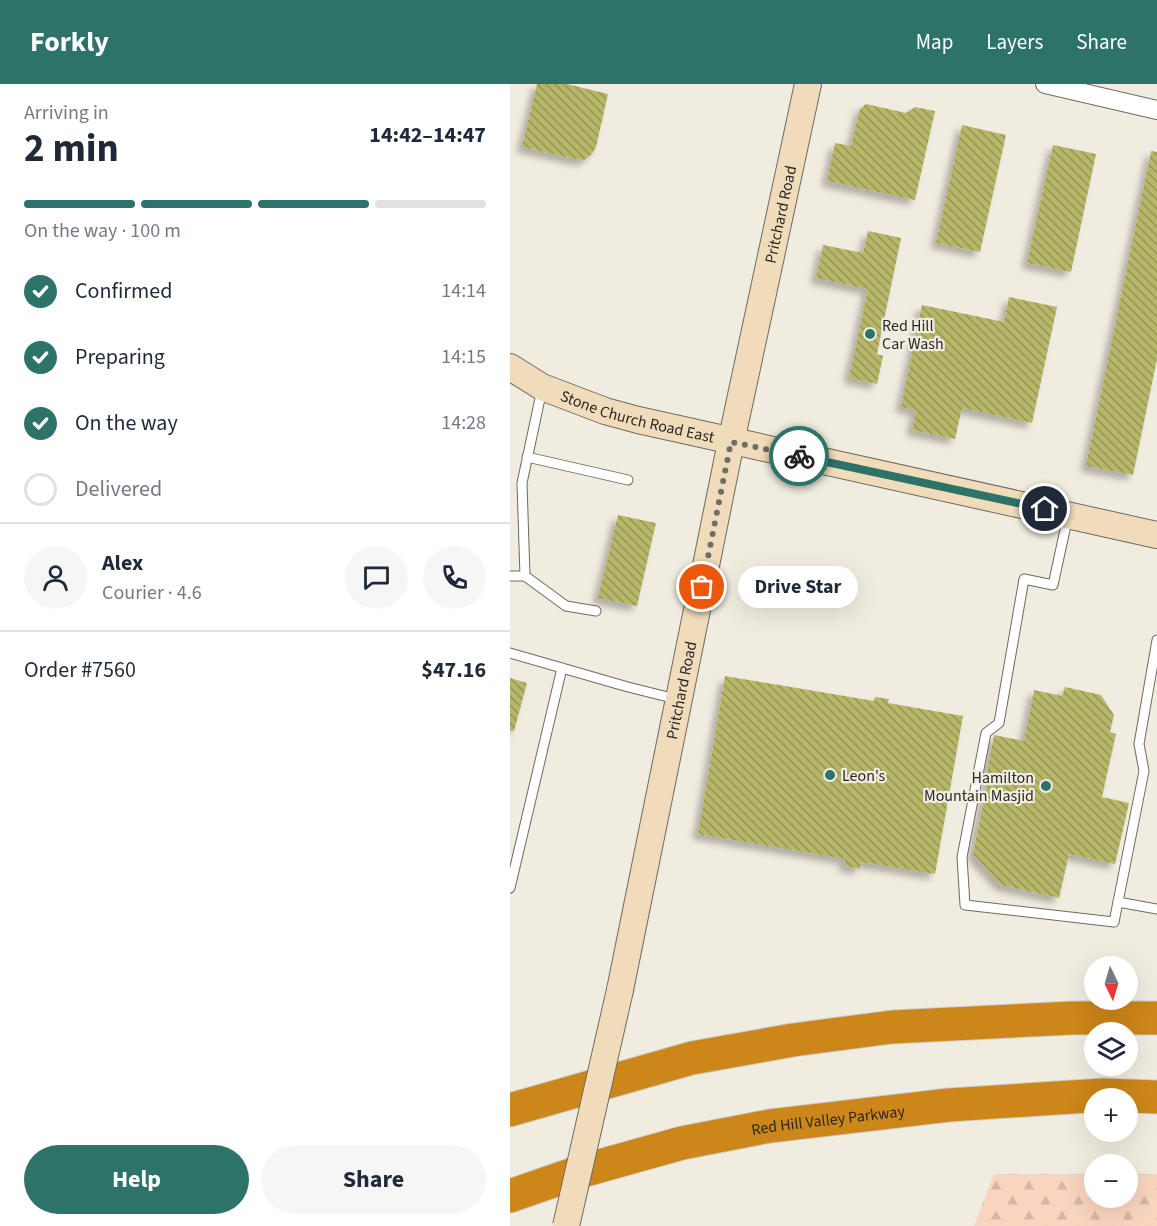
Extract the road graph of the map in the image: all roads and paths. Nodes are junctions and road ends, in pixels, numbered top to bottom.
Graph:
1 (808, 84) edge
2 (1045, 84) edge
3 (1157, 110) edge
4 (510, 367) edge
5 (543, 387) junction
6 (731, 442) junction
7 (527, 457) junction
8 (628, 480) dead end
9 (1068, 514) junction
10 (1157, 535) edge
11 (510, 576) edge
12 (525, 576) junction
13 (596, 611) dead end
14 (1157, 640) edge
15 (510, 653) edge
16 (562, 668) junction
17 (679, 699) junction
18 (510, 888) edge
19 (1118, 902) junction
20 (1157, 909) edge
21 (1157, 1018) edge
22 (1157, 1097) edge
23 (510, 1110) edge
24 (510, 1196) edge
25 (566, 1226) edge

1 - 6 main road, Pritchard Road
2 - 3 street
4 - 5 main road, Stone Church Road East
5 - 6 main road, Stone Church Road East
5 - 7 lane
6 - 9 main road, Stone Church Road East
6 - 17 main road, Pritchard Road
7 - 8 lane
7 - 12 lane
9 - 10 main road, Stone Church Road East
9 - 19 lane
11 - 12 lane
12 - 13 lane
14 - 19 lane
15 - 16 lane
16 - 17 lane
16 - 18 lane
17 - 25 main road, Pritchard Road, bridge
19 - 20 lane
21 - 23 highway
22 - 24 highway, Red Hill Valley Parkway

